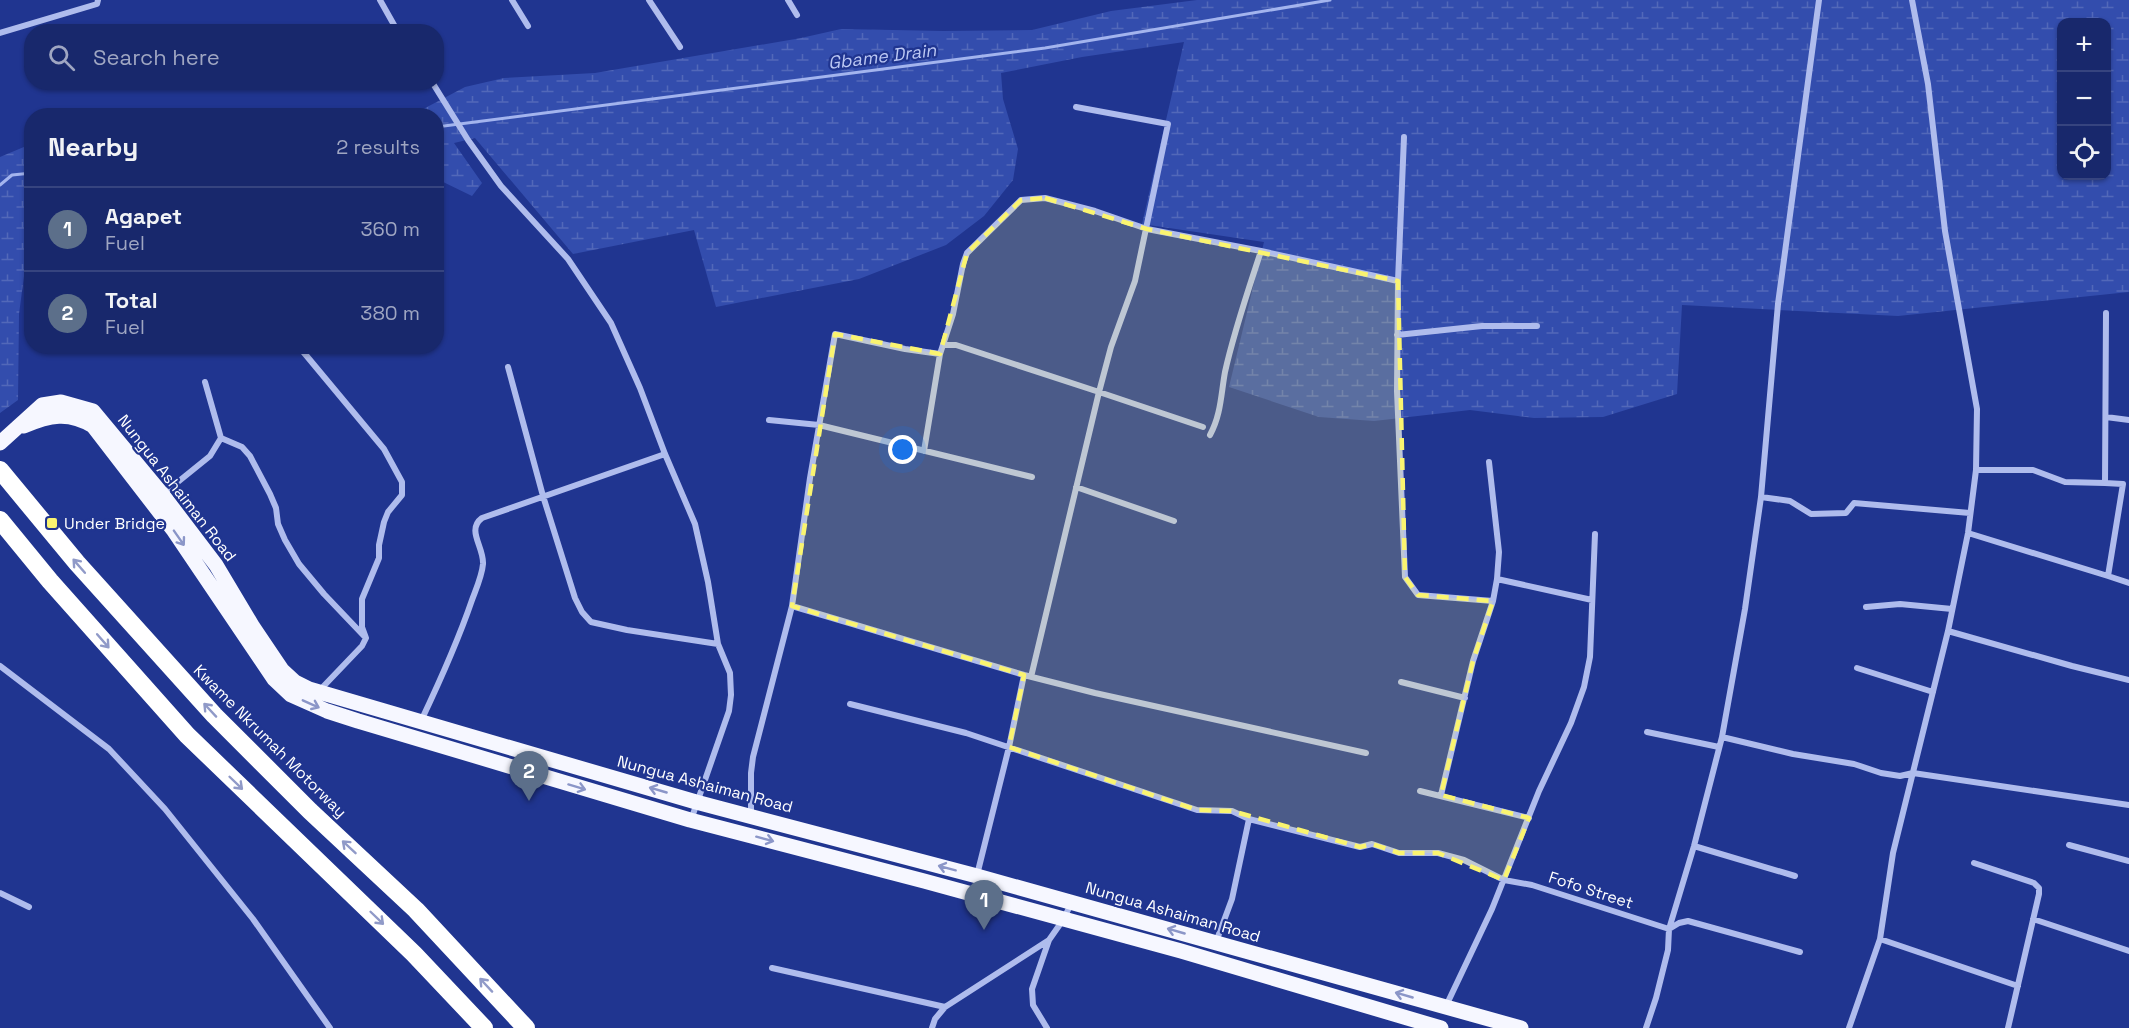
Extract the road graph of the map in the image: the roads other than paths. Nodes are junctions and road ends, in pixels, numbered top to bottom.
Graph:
1 (98, 0) edge
2 (380, 0) edge
3 (512, 0) edge
4 (649, 0) edge
5 (789, 0) edge
6 (1819, 0) edge
7 (1912, 0) edge
8 (797, 15) dead end
9 (30, 24) edge
10 (394, 24) edge
11 (24, 26) edge
12 (528, 26) dead end
13 (0, 33) edge
14 (680, 47) dead end
15 (437, 90) edge
16 (1076, 107) dead end
17 (1404, 137) dead end
18 (1147, 229) junction
19 (1261, 251) junction
20 (1398, 281) junction
21 (2106, 313) dead end
22 (1537, 326) dead end
23 (1397, 335) junction
24 (943, 345) junction
25 (305, 354) edge
26 (940, 354) junction
27 (508, 367) dead end
28 (205, 382) dead end
29 (1099, 392) junction
30 (2106, 417) junction
31 (769, 420) dead end
32 (2129, 420) edge
33 (819, 425) junction
34 (1203, 427) dead end
35 (1210, 435) dead end
36 (221, 438) junction
37 (0, 443) edge
38 (924, 451) junction
39 (665, 454) junction
40 (1489, 462) dead end
41 (0, 470) edge
42 (1976, 470) junction
43 (1032, 477) dead end
44 (2105, 483) junction
45 (2126, 485) edge
46 (1076, 487) junction
47 (543, 496) junction
48 (1761, 497) junction
49 (157, 498) junction
50 (1970, 513) junction
51 (0, 520) edge
52 (1174, 521) dead end
53 (1968, 533) junction
54 (1595, 534) dead end
55 (2108, 576) junction
56 (1497, 579) junction
57 (2129, 583) edge
58 (1592, 600) junction
59 (1493, 601) junction
60 (792, 606) junction
61 (1866, 607) dead end
62 (1952, 609) junction
63 (1948, 632) junction
64 (366, 638) junction
65 (718, 644) junction
66 (0, 666) edge
67 (1857, 668) dead end
68 (1027, 676) junction
69 (2129, 680) edge
70 (1401, 682) dead end
71 (318, 692) junction
72 (1933, 692) junction
73 (1465, 698) junction
74 (850, 704) dead end
75 (421, 721) junction
76 (1647, 732) dead end
77 (1722, 737) junction
78 (1009, 747) junction
79 (1719, 747) junction
80 (1366, 753) dead end
81 (1913, 773) junction
82 (1420, 790) dead end
83 (1441, 795) junction
84 (696, 802) junction
85 (2129, 806) edge
86 (751, 816) junction
87 (1529, 818) junction
88 (1249, 819) junction
89 (690, 820) junction
90 (2069, 845) dead end
91 (1694, 846) junction
92 (2129, 861) edge
93 (1974, 863) dead end
94 (977, 876) junction
95 (1795, 876) dead end
96 (1504, 880) junction
97 (0, 893) edge
98 (1071, 902) junction
99 (29, 907) dead end
100 (2033, 919) junction
101 (1063, 920) junction
102 (1669, 930) junction
103 (1880, 939) junction
104 (1049, 940) junction
105 (1215, 943) junction
106 (2129, 951) edge
107 (1800, 952) dead end
108 (772, 968) dead end
109 (2018, 986) junction
110 (1430, 1002) junction
111 (945, 1007) junction
112 (1446, 1007) junction
113 (1423, 1026) edge
114 (2010, 1027) edge
115 (330, 1028) edge
116 (484, 1028) edge
117 (526, 1028) edge
118 (932, 1028) edge
119 (1047, 1028) edge
120 (1441, 1028) edge
121 (1521, 1028) edge
122 (1646, 1028) edge
123 (1849, 1028) edge

1 - 9 street
2 - 10 street
3 - 12 street
4 - 14 street
5 - 8 street
6 - 48 street
7 - 42 street
11 - 13 street
15 - 39 street
16 - 18 street
17 - 20 street
18 - 19 street
18 - 24 street
18 - 29 street
19 - 20 street
19 - 35 street
20 - 23 street
21 - 30 street
22 - 23 street
23 - 59 street
24 - 26 street
24 - 29 street
25 - 64 street
26 - 33 street
26 - 38 street
27 - 47 street
28 - 36 street
29 - 34 street
29 - 46 street
30 - 32 street
30 - 44 street
31 - 33 street
33 - 38 street
33 - 60 street
36 - 49 street
36 - 64 street
37 - 49 main road, Nungua Ashaiman Road
38 - 43 street
39 - 47 street
39 - 65 street
40 - 56 street
117 -> 41 highway, Kwame Nkrumah Motorway
42 - 44 street
42 - 50 street
44 - 45 street
45 - 55 street
46 - 52 street
46 - 68 street
47 - 65 street
47 - 75 street
48 - 50 street
48 - 77 street
49 - 71 main road, Nungua Ashaiman Road
49 -> 89 main road, Nungua Ashaiman Road
50 - 53 street
51 -> 116 highway
53 - 55 street
53 - 62 street
54 - 58 street
55 - 57 street
56 - 58 street
56 - 59 street
58 - 87 street
59 - 73 street
60 - 68 street
60 - 86 street
61 - 62 street
62 - 63 street
63 - 69 street
63 - 72 street
64 - 71 street
65 - 84 street
66 - 115 street
67 - 72 street
68 - 78 street
68 - 80 street
70 - 73 street
71 - 75 main road, Nungua Ashaiman Road
72 - 81 street
73 - 83 street
74 - 78 street, Fofo Street
84 -> 75 main road, Nungua Ashaiman Road
76 - 79 street
77 - 79 street
77 - 81 street
78 - 88 street, Fofo Street
78 - 94 street
79 - 91 street
81 - 85 street
81 - 103 street
82 - 83 street
83 - 87 street
84 - 86 main road, Nungua Ashaiman Road
84 - 89 street
94 -> 86 main road, Nungua Ashaiman Road
87 - 96 street
88 - 96 street, Fofo Street
88 - 105 street
89 -> 101 main road, Nungua Ashaiman Road
90 - 92 street
91 - 95 street
91 - 102 street
93 - 100 street
94 - 98 main road, Nungua Ashaiman Road
96 - 102 street, Fofo Street
96 - 112 street
97 - 99 street
98 - 101 street
105 -> 98 main road, Nungua Ashaiman Road
100 - 106 street
100 - 109 street
101 - 104 street
101 - 113 main road, Nungua Ashaiman Road
102 - 107 street
102 - 122 street
103 - 109 street
103 - 123 street
104 - 111 street
104 - 119 street
110 -> 105 main road, Nungua Ashaiman Road
108 - 111 street
109 - 114 street
110 - 112 main road, Nungua Ashaiman Road
110 - 113 street
111 - 118 street
112 - 121 main road, Nungua Ashaiman Road
113 - 120 main road, Nungua Ashaiman Road

